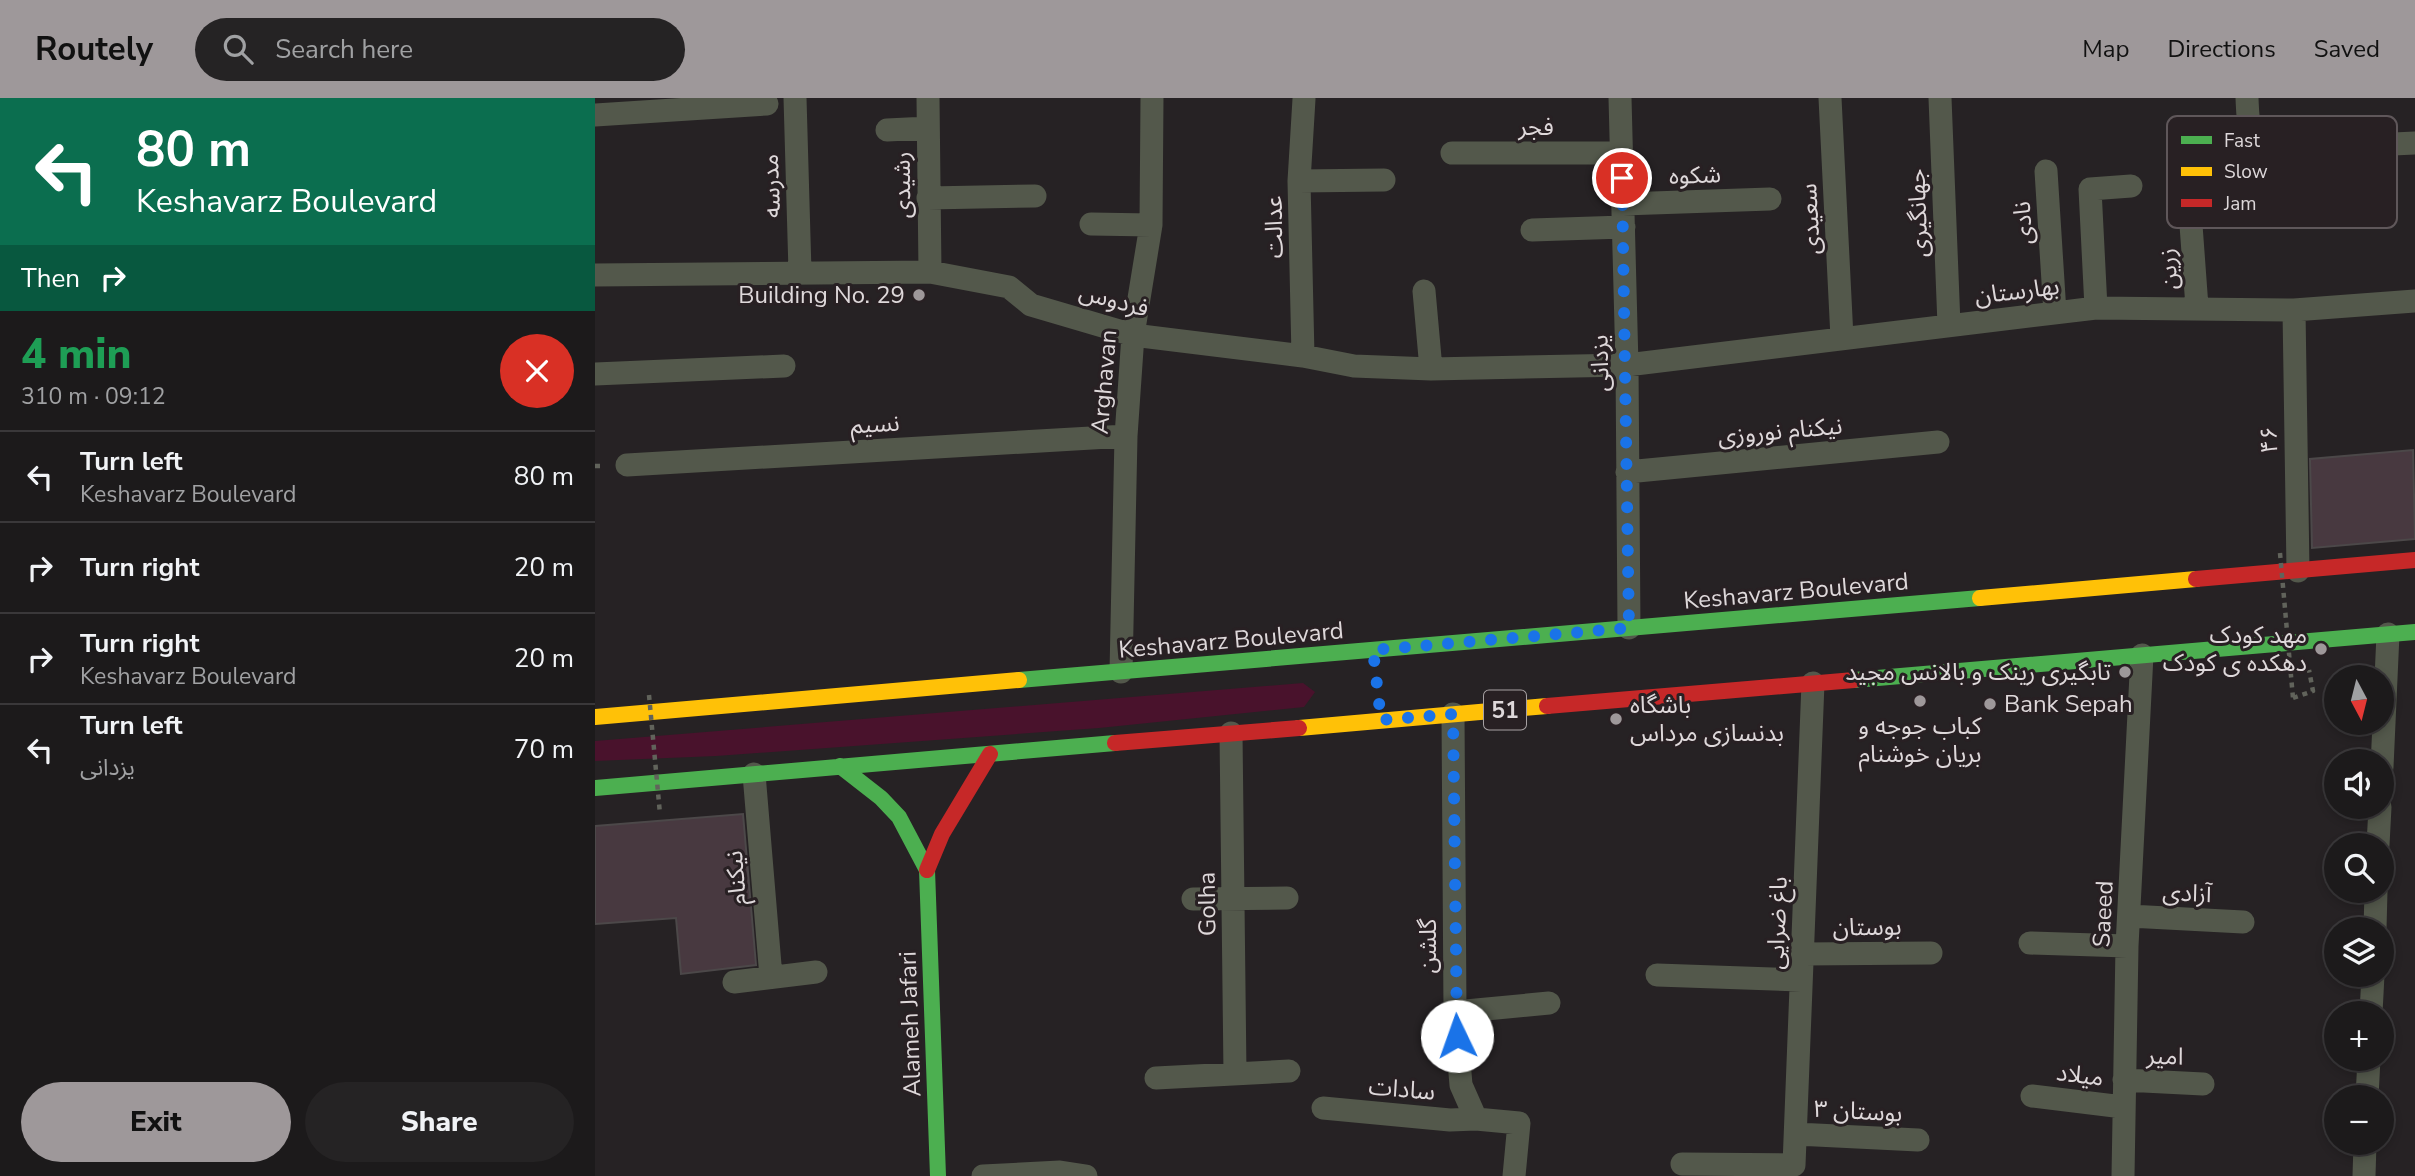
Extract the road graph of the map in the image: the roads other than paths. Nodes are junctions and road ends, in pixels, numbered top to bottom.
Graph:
1 (795, 98) edge
2 (928, 98) edge
3 (1153, 98) edge
4 (1620, 98) edge
5 (1830, 98) edge
6 (1940, 98) edge
7 (2246, 98) edge
8 (1304, 99) edge
9 (657, 104) edge
10 (767, 104) dead end
11 (595, 115) edge
12 (2248, 116) edge
13 (928, 128) junction
14 (887, 130) dead end
15 (2415, 143) edge
16 (2397, 144) edge
17 (1452, 153) dead end
18 (1621, 153) junction
19 (2046, 171) dead end
20 (1384, 180) dead end
21 (1299, 181) junction
22 (2131, 186) dead end
23 (1035, 196) dead end
24 (928, 198) junction
25 (1770, 199) dead end
26 (1623, 204) junction
27 (1091, 224) dead end
28 (1151, 225) junction
29 (1623, 227) junction
30 (2191, 228) edge
31 (1532, 230) dead end
32 (800, 272) junction
33 (930, 272) junction
34 (595, 275) edge
35 (1425, 291) dead end
36 (2415, 301) edge
37 (2197, 307) junction
38 (2097, 308) junction
39 (2294, 310) junction
40 (2055, 313) junction
41 (1949, 325) junction
42 (1133, 334) junction
43 (1842, 338) junction
44 (1303, 356) junction
45 (1627, 365) junction
46 (783, 366) dead end
47 (1431, 369) junction
48 (595, 374) edge
49 (1126, 436) junction
50 (1938, 442) dead end
51 (627, 465) dead end
52 (1627, 472) junction
53 (2415, 560) edge
54 (2298, 571) junction
55 (1629, 628) junction
56 (2415, 632) edge
57 (2388, 634) junction
58 (2142, 655) junction
59 (1121, 672) junction
60 (1813, 683) junction
61 (1453, 714) junction
62 (595, 717) edge
63 (1231, 733) junction
64 (2383, 749) edge
65 (989, 754) junction
66 (840, 766) junction
67 (754, 774) junction
68 (595, 788) edge
69 (927, 870) junction
70 (1287, 898) dead end
71 (1193, 899) dead end
72 (1233, 900) junction
73 (2129, 916) junction
74 (2243, 922) dead end
75 (2030, 943) dead end
76 (2127, 946) junction
77 (1931, 953) dead end
78 (1803, 954) junction
79 (816, 972) dead end
80 (1657, 975) dead end
81 (771, 977) junction
82 (1801, 980) junction
83 (734, 982) dead end
84 (1549, 1003) dead end
85 (1455, 1012) junction
86 (1289, 1071) dead end
87 (1235, 1074) junction
88 (1156, 1078) dead end
89 (2124, 1080) junction
90 (2203, 1084) dead end
91 (2032, 1096) dead end
92 (2123, 1107) junction
93 (1323, 1108) dead end
94 (1476, 1119) junction
95 (1795, 1134) junction
96 (1918, 1140) dead end
97 (2365, 1155) edge
98 (1682, 1164) dead end
99 (1060, 1174) edge
100 (938, 1176) edge
101 (983, 1176) edge
102 (1086, 1176) edge
103 (1514, 1176) edge
104 (2123, 1176) edge
105 (2364, 1176) edge

1 - 32 street, مدرسه
2 - 13 street, رشیدی
3 - 28 street, Arghavan
4 - 18 street, یزدانی
5 - 43 street, سعیدی
6 - 41 street, جهانگیری
7 - 12 street
8 - 21 street
9 - 10 street
9 - 11 street
13 - 14 street
13 - 24 street, رشیدی
15 - 16 street
17 - 18 street, فجر
18 - 26 street, یزدانی
19 - 40 street, نادی
20 - 21 street, عدالت
21 - 44 street, عدالت
22 - 38 street
23 - 24 street
24 - 33 street, رشیدی
25 - 26 street, شکوه
26 - 29 street, یزدانی
27 - 28 street
28 - 42 street, Arghavan
29 - 31 street
29 - 45 street, یزدانی
30 - 37 street, زرین
32 - 33 street, فردوس
32 - 34 street, فردوس
33 - 42 street, فردوس
35 - 47 street
36 - 39 street, بهارستان
37 - 38 street, بهارستان
37 - 39 street, بهارستان
38 - 40 street, بهارستان
39 - 54 street, ۴۶
40 - 41 street, بهارستان
41 - 43 street, بهارستان
42 - 44 street, فردوس
42 - 49 street, Arghavan
43 - 45 street, بهارستان
44 - 47 street, فردوس
45 - 47 street, فردوس
45 - 52 street, یزدانی
46 - 48 street
49 - 51 street, نسیم
49 - 59 street, Arghavan
50 - 52 street, نیکنام نوروزی
52 - 55 street, یزدانی
53 - 54 main road, Keshavarz Boulevard
54 - 55 main road, Keshavarz Boulevard
55 - 59 main road, Keshavarz Boulevard
56 - 57 main road, 51
57 - 58 main road, 51
57 - 64 street
58 - 60 main road, 51
58 - 73 street, Saeed
59 - 62 main road, Keshavarz Boulevard
60 - 61 main road, 51
60 - 78 street, باغ ضرایی
61 - 63 main road, 51
61 - 85 street, گلشن
63 - 65 main road, 51
63 - 72 street, Golha
65 - 66 main road, 51
65 - 69 main road
66 - 67 main road, 51
66 - 69 main road
67 - 68 main road, 51
67 - 81 street, نیکنام
69 - 100 main road, Alameh Jafari
70 - 72 street
71 - 72 street
72 - 87 street, Golha
73 - 74 street, آزادی
73 - 76 street, Saeed
75 - 76 street
76 - 89 street, Saeed
77 - 78 street, بوستان
78 - 82 street, باغ ضرایی
79 - 81 street
80 - 82 street
81 - 83 street
82 - 95 street, باغ ضرایی
84 - 85 street
85 - 94 street, گلشن
86 - 87 street
87 - 88 street
89 - 90 street, امیر
89 - 92 street, Saeed
91 - 92 street, میلاد
92 - 104 street, Saeed
93 - 94 street, سادات
94 - 103 street
95 - 96 street, بوستان ۳
95 - 98 street, باغ ضرایی
97 - 105 street
99 - 101 street
99 - 102 street

